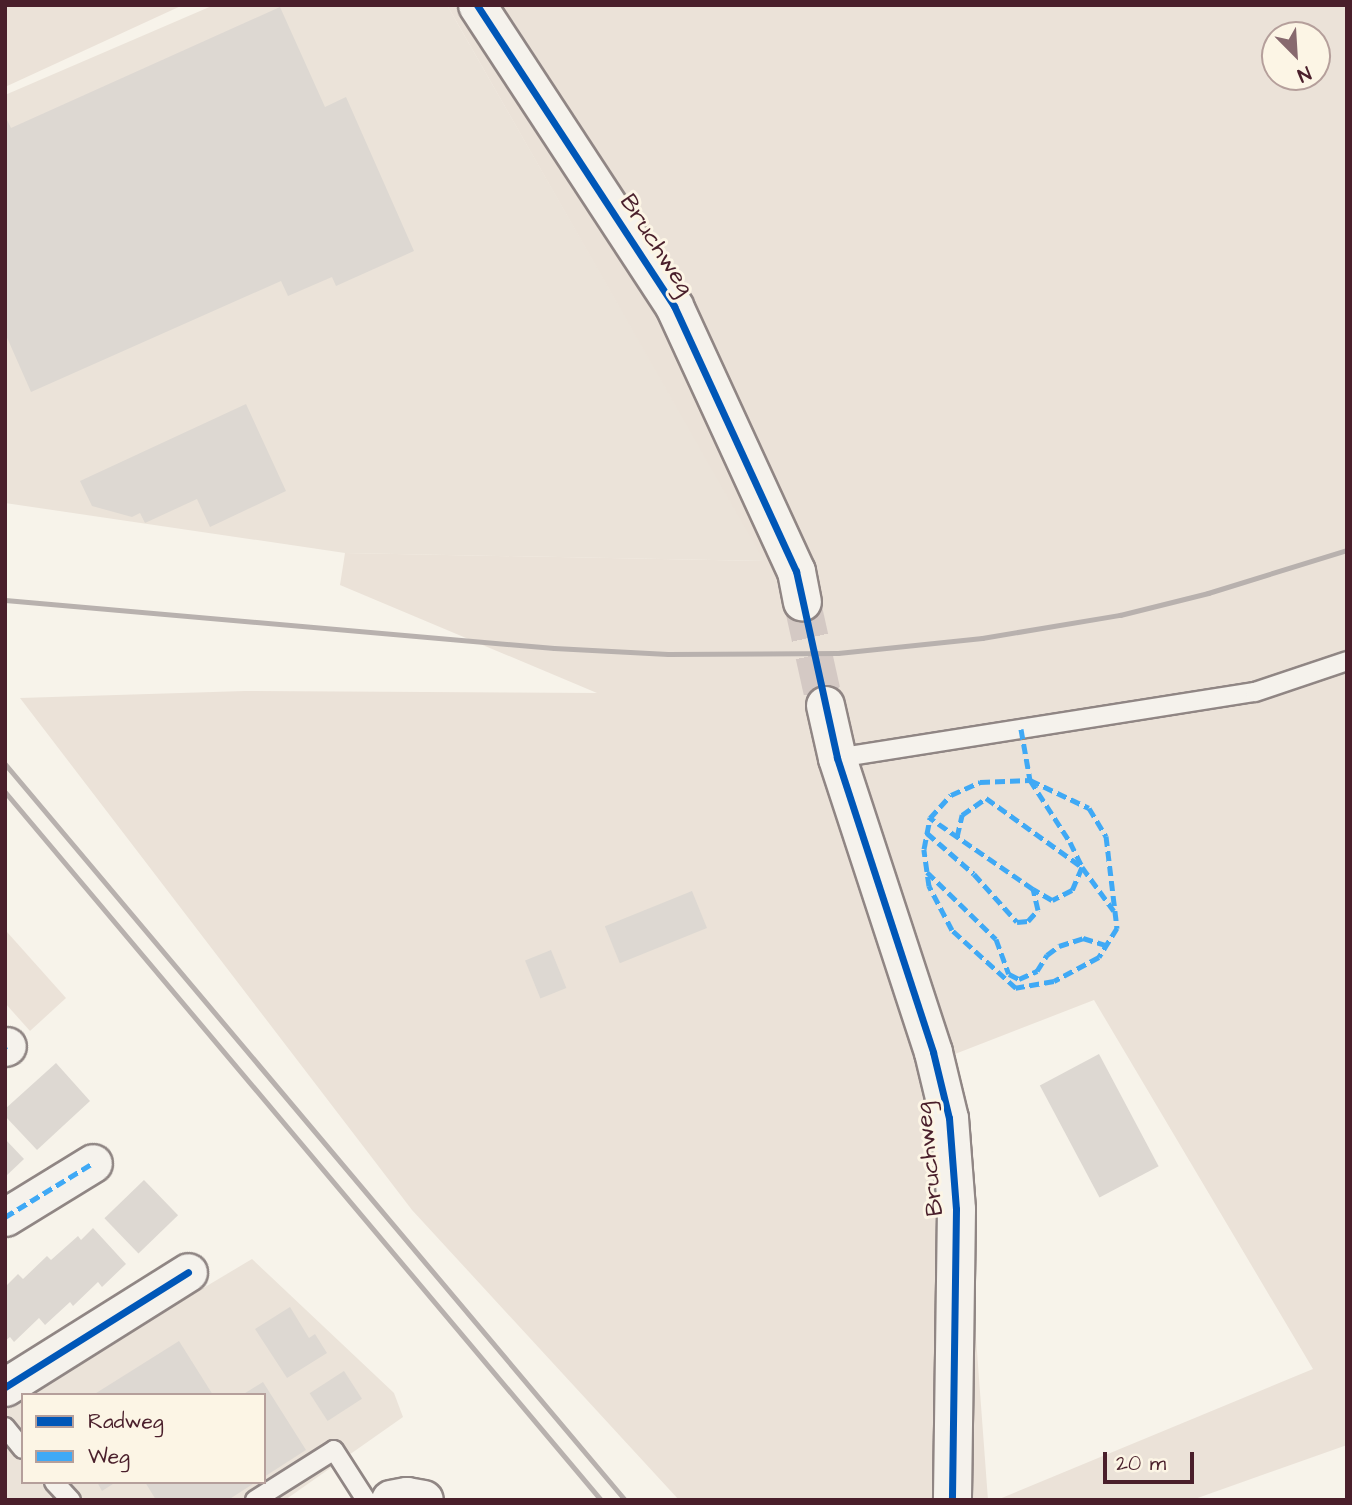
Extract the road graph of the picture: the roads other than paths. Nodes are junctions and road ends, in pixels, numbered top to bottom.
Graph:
1 (477, 5) edge
2 (802, 601) tunnel mouth
3 (1347, 661) edge
4 (825, 705) tunnel mouth
5 (837, 758) junction
6 (93, 1163) dead end
7 (5, 1217) edge
8 (188, 1272) dead end
9 (5, 1387) edge
10 (5, 1427) edge
11 (21, 1447) edge
12 (56, 1484) edge
13 (71, 1500) edge
14 (255, 1500) edge
15 (366, 1500) edge
16 (391, 1500) edge
17 (424, 1500) edge
18 (952, 1500) edge

1 - 2 street, Bruchweg
3 - 5 lane
4 - 5 street, Bruchweg
5 - 18 street, Bruchweg
6 - 7 street
8 - 9 street
10 - 11 lane
12 - 13 lane
14 - 15 lane
16 - 17 main road

